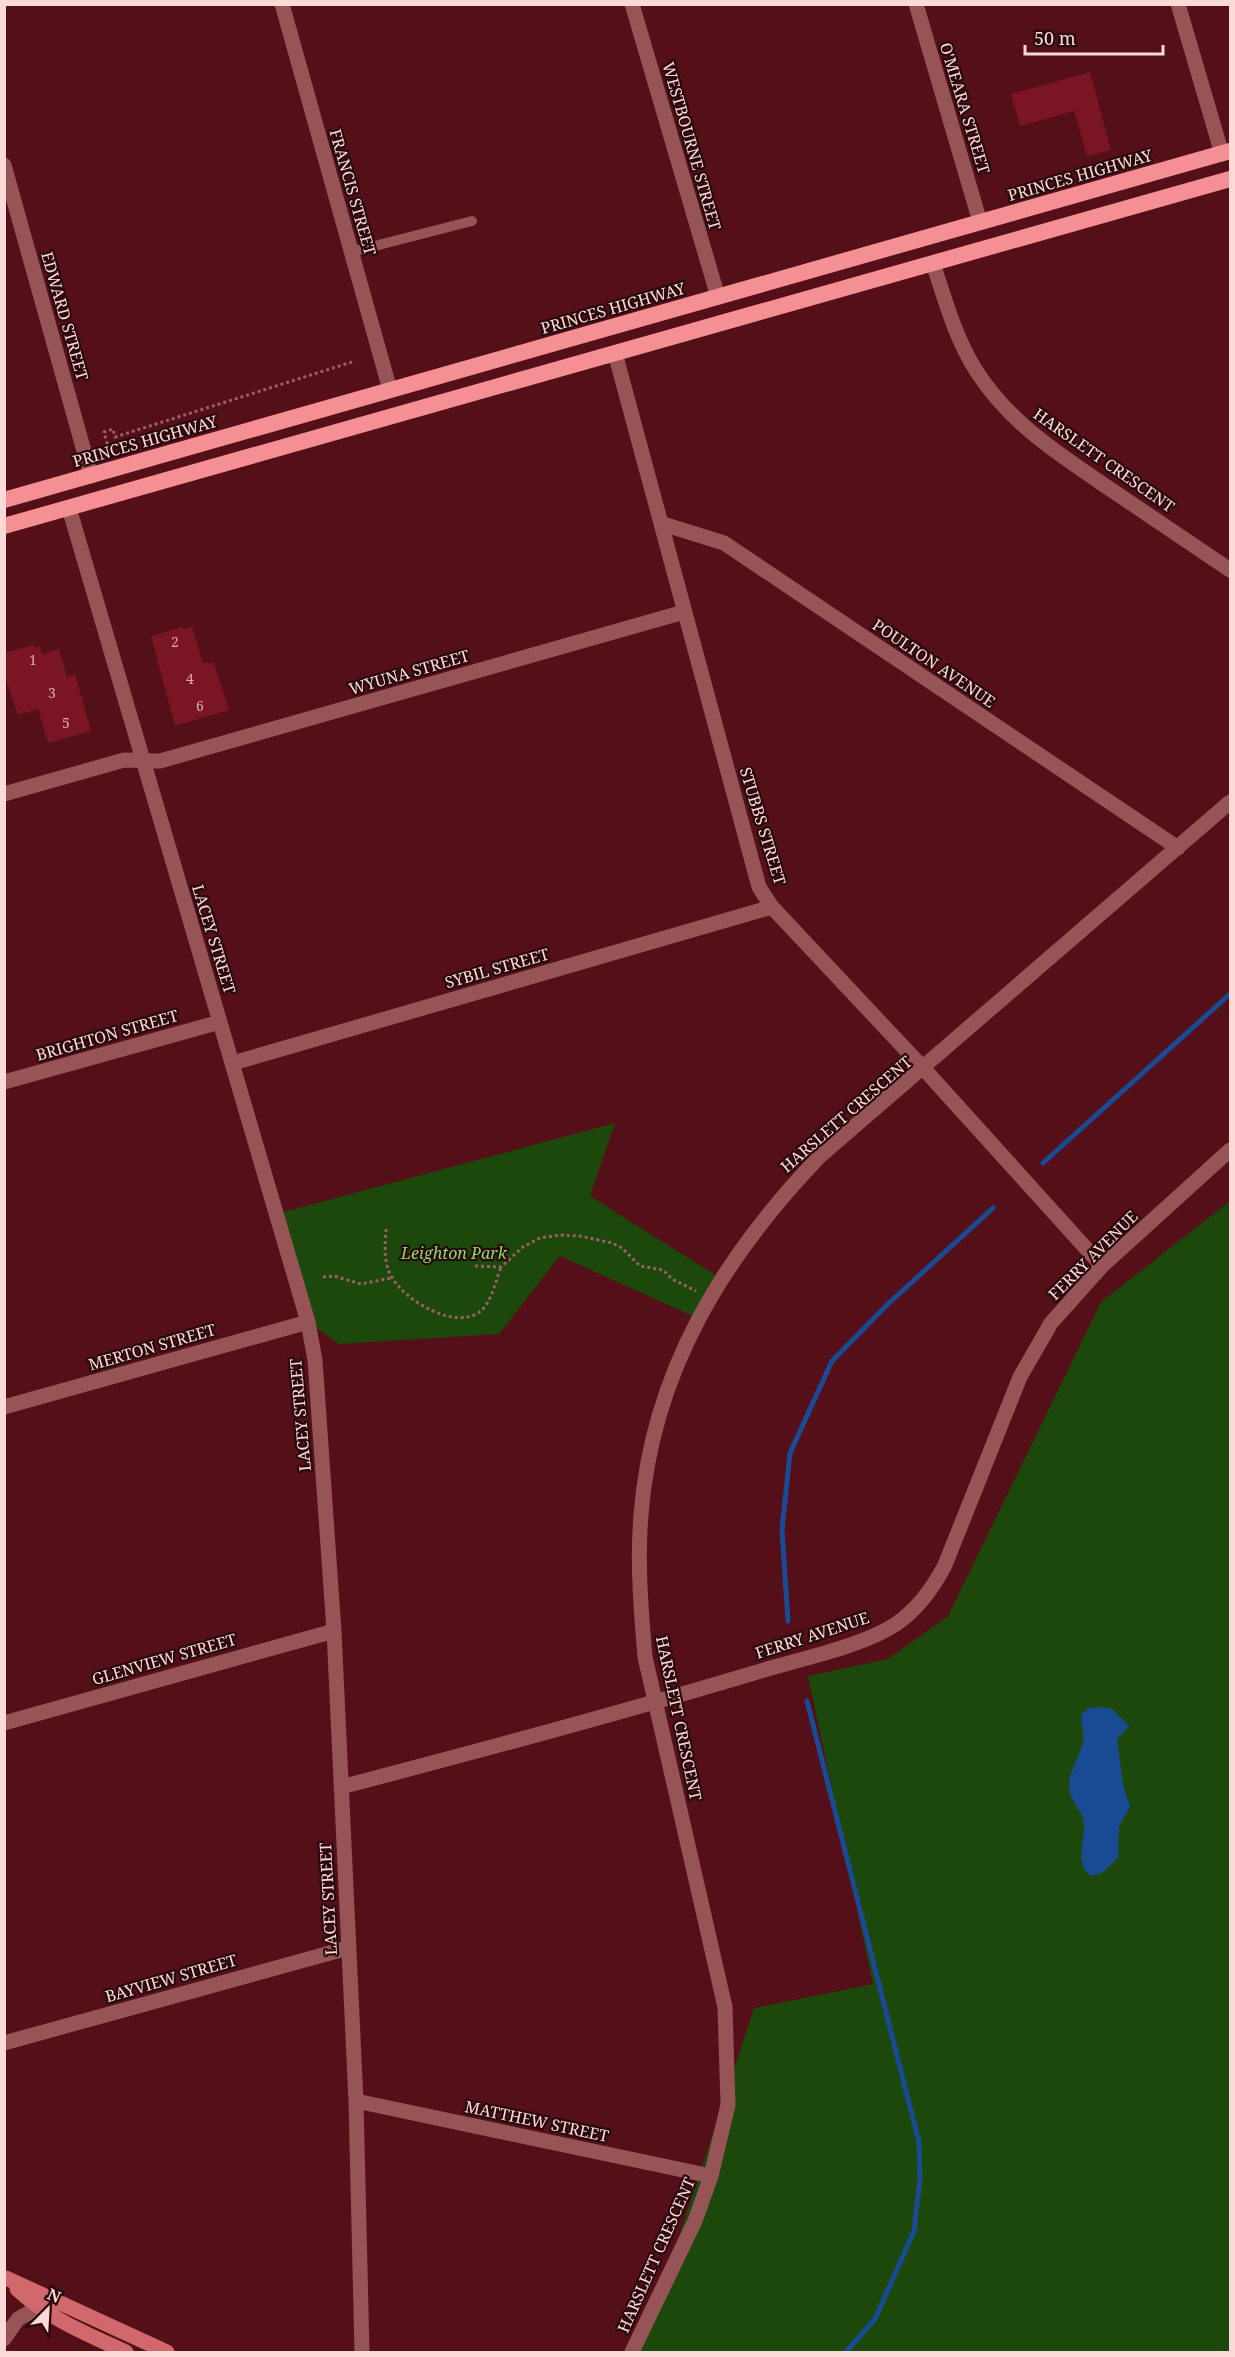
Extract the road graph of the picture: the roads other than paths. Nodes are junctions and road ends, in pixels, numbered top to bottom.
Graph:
1 (282, 4) edge
2 (632, 4) edge
3 (916, 4) edge
4 (1178, 4) edge
5 (1226, 152) edge
6 (4, 165) edge
7 (1230, 179) edge
8 (472, 221) dead end
9 (980, 222) junction
10 (351, 252) junction
11 (933, 263) junction
12 (718, 297) junction
13 (615, 352) junction
14 (390, 390) junction
15 (91, 476) junction
16 (4, 500) edge
17 (69, 508) junction
18 (663, 524) junction
19 (4, 526) edge
20 (1230, 570) edge
21 (684, 612) junction
22 (142, 761) junction
23 (4, 794) edge
24 (1230, 802) edge
25 (1178, 848) junction
26 (772, 907) junction
27 (220, 1022) junction
28 (233, 1064) junction
29 (924, 1069) junction
30 (4, 1082) edge
31 (1230, 1150) edge
32 (1102, 1266) junction
33 (308, 1322) junction
34 (4, 1407) edge
35 (334, 1631) junction
36 (655, 1703) junction
37 (4, 1723) edge
38 (341, 1787) junction
39 (348, 1948) junction
40 (4, 2043) edge
41 (356, 2102) junction
42 (711, 2176) junction
43 (5, 2278) edge
44 (37, 2308) junction
45 (4, 2339) edge
46 (126, 2352) edge
47 (167, 2352) edge
48 (362, 2352) edge
49 (632, 2352) edge

1 - 10 street, FRANCIS STREET
2 - 12 street, WESTBOURNE STREET
3 - 9 street, O'MEARA STREET
4 - 5 street
5 - 9 highway, PRINCES HIGHWAY
6 - 15 street, EDWARD STREET
7 - 11 highway
8 - 10 lane
9 - 12 highway, PRINCES HIGHWAY
10 - 14 street, FRANCIS STREET
11 - 13 highway
11 - 20 street, HARSLETT CRESCENT
12 - 14 highway, PRINCES HIGHWAY
13 - 17 highway
13 - 18 street, STUBBS STREET
14 - 15 highway, PRINCES HIGHWAY
15 - 16 highway, PRINCES HIGHWAY
17 - 19 highway
17 - 22 street, LACEY STREET
18 - 21 street, STUBBS STREET
18 - 25 street, POULTON AVENUE
21 - 22 street, WYUNA STREET
21 - 26 street, STUBBS STREET
22 - 23 street, WYUNA STREET
22 - 27 street, LACEY STREET
24 - 25 street, HARSLETT CRESCENT
25 - 29 street, HARSLETT CRESCENT
26 - 28 street, SYBIL STREET
26 - 29 street, STUBBS STREET
27 - 28 street, LACEY STREET
27 - 30 street, BRIGHTON STREET
28 - 33 street, LACEY STREET
29 - 32 street, STUBBS STREET
29 - 36 street, HARSLETT CRESCENT
31 - 32 street, FERRY AVENUE
32 - 36 street, FERRY AVENUE
33 - 34 street, MERTON STREET
33 - 35 street, LACEY STREET
35 - 37 street, GLENVIEW STREET
35 - 38 street, LACEY STREET
36 - 38 street, FERRY AVENUE
36 - 42 street, HARSLETT CRESCENT
38 - 39 street, LACEY STREET
39 - 40 street, BAYVIEW STREET
39 - 41 street, LACEY STREET
41 - 42 street, MATTHEW STREET
41 - 48 street, LACEY STREET
42 - 49 street, HARSLETT CRESCENT
43 - 44 main road
43 - 47 main road
44 - 45 street
44 - 46 main road

